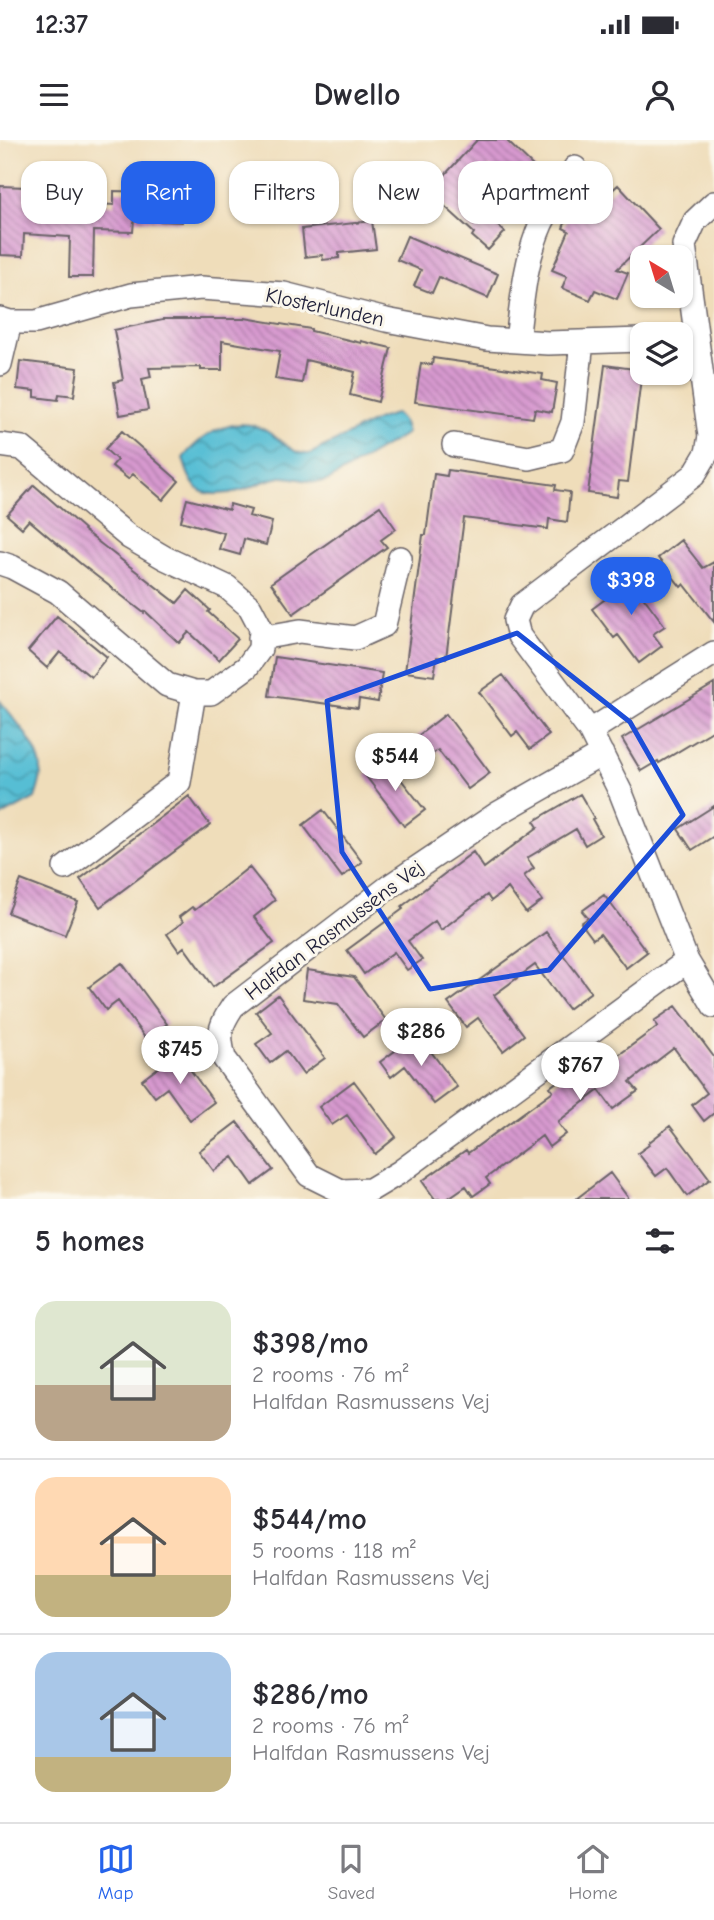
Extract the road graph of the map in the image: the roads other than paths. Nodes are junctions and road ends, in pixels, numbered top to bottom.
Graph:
1 (714, 203) edge
2 (542, 224) edge
3 (5, 320) edge
4 (688, 322) edge
5 (630, 340) edge
6 (517, 341) junction
7 (582, 342) junction
8 (693, 356) edge
9 (0, 364) edge
10 (0, 444) edge
11 (454, 445) dead end
12 (400, 558) dead end
13 (0, 563) edge
14 (260, 638) junction
15 (714, 653) edge
16 (194, 693) junction
17 (590, 731) junction
18 (602, 754) junction
19 (65, 868) dead end
20 (687, 961) junction
21 (714, 1006) edge

1 - 4 street
2 - 6 street
3 - 6 street, Klosterlunden
3 - 9 street, Klosterlunden
5 - 7 street, Klosterlunden
6 - 7 street, Klosterlunden
7 - 11 street
8 - 17 street
10 - 14 street
12 - 14 street
13 - 16 street
14 - 16 street
15 - 17 street
16 - 19 street
17 - 18 street
18 - 20 street
18 - 20 street, Halfdan Rasmussens Vej
20 - 21 street

